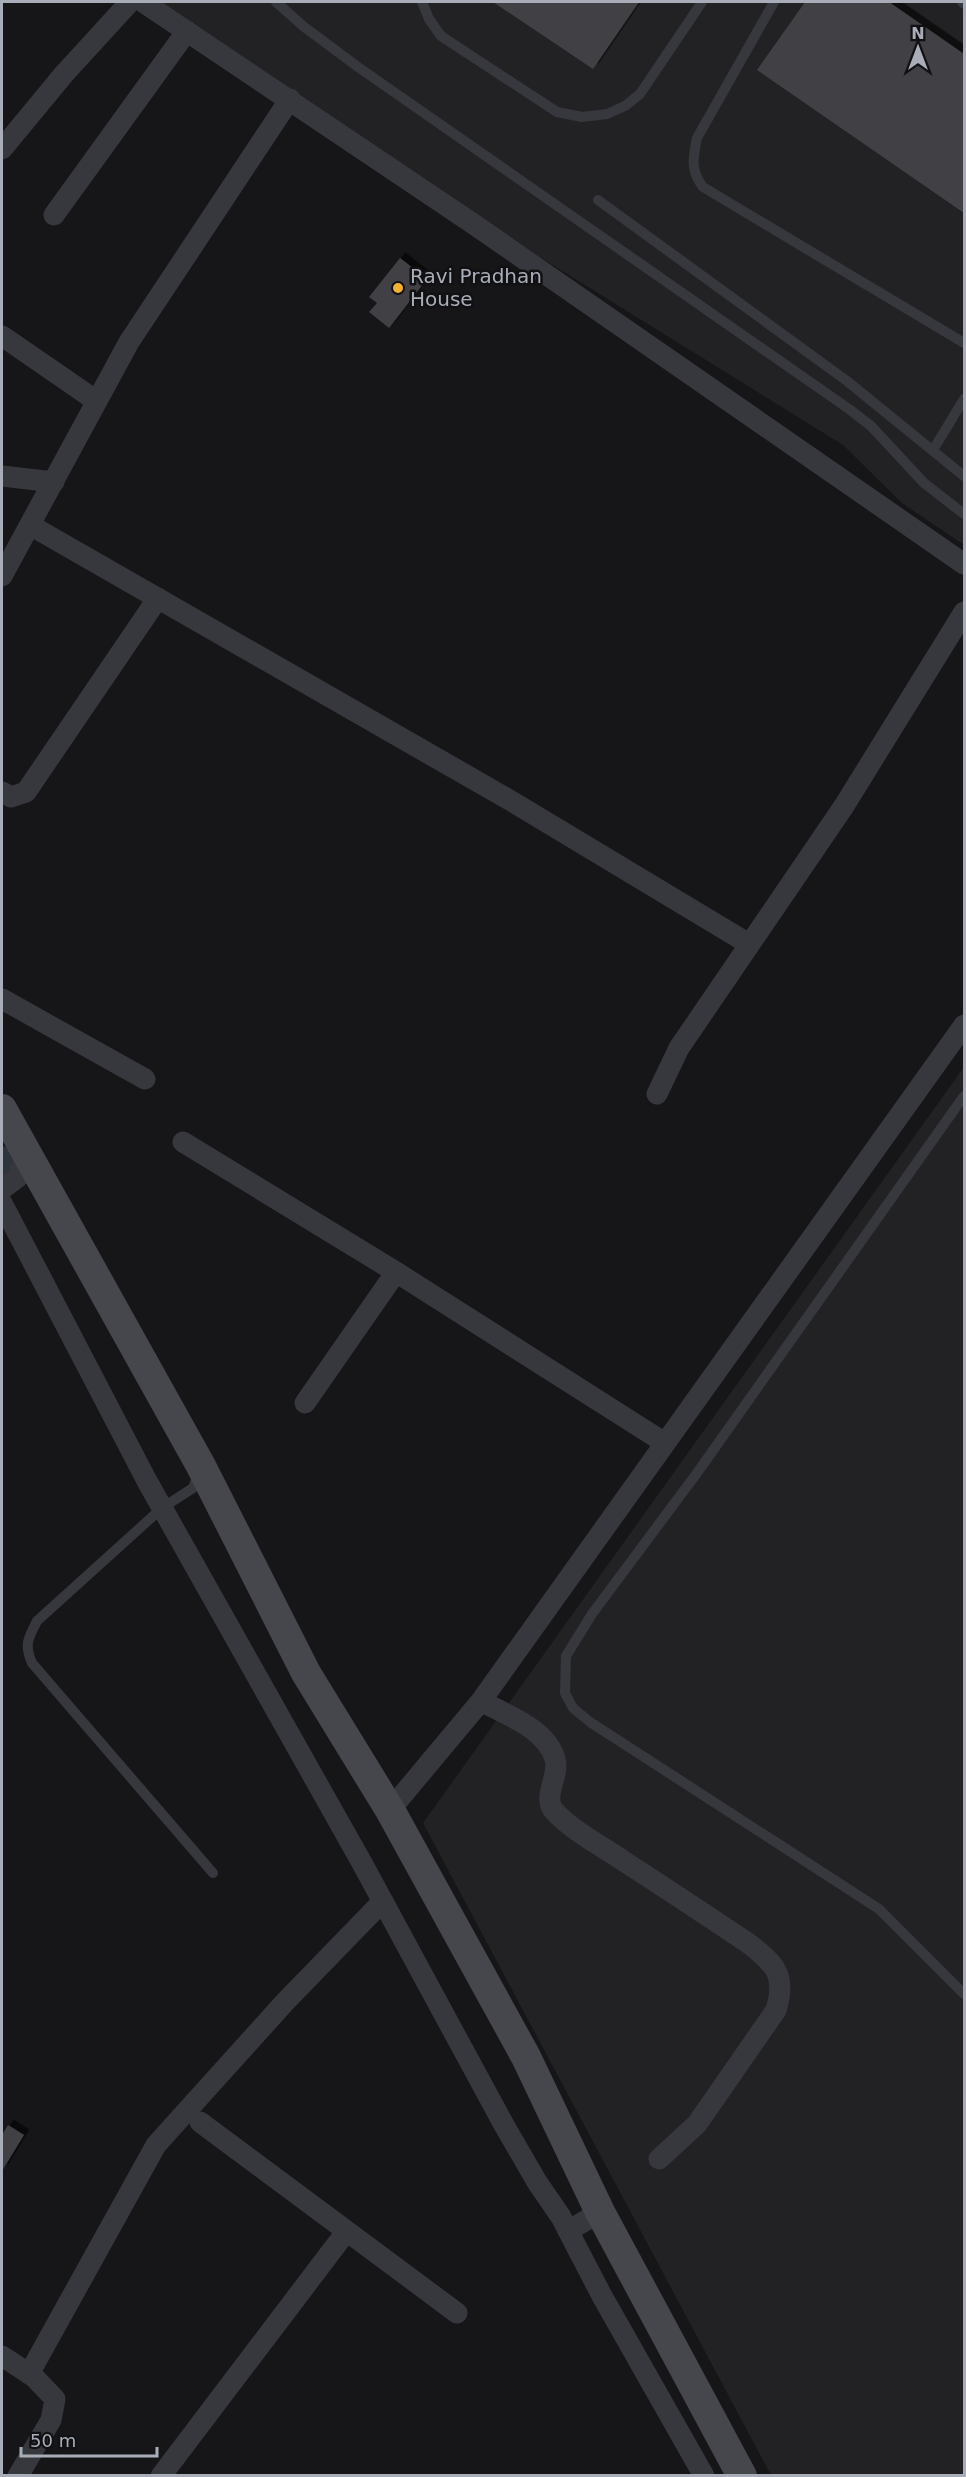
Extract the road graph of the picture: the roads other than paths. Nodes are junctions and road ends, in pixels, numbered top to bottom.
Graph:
1 (130, 2) edge
2 (143, 2) edge
3 (276, 2) edge
4 (422, 2) edge
5 (702, 2) edge
6 (774, 2) edge
7 (187, 31) junction
8 (290, 99) junction
9 (2, 149) edge
10 (598, 200) dead end
11 (54, 215) dead end
12 (2, 336) edge
13 (964, 344) edge
14 (964, 399) edge
15 (95, 400) junction
16 (933, 450) junction
17 (2, 476) edge
18 (964, 476) edge
19 (54, 482) junction
20 (964, 514) edge
21 (30, 525) junction
22 (964, 564) edge
23 (2, 576) edge
24 (158, 598) junction
25 (964, 612) edge
26 (2, 792) edge
27 (749, 944) junction
28 (2, 999) edge
29 (964, 1025) edge
30 (145, 1079) dead end
31 (657, 1094) dead end
32 (964, 1095) edge
33 (2, 1109) edge
34 (183, 1142) dead end
35 (10, 1182) edge
36 (396, 1272) junction
37 (305, 1403) dead end
38 (665, 1443) junction
39 (197, 1477) junction
40 (167, 1505) junction
41 (481, 1701) junction
42 (390, 1810) junction
43 (213, 1874) dead end
44 (383, 1901) junction
45 (964, 1994) edge
46 (200, 2122) dead end
47 (659, 2159) dead end
48 (600, 2212) junction
49 (568, 2231) junction
50 (346, 2232) junction
51 (457, 2313) dead end
52 (2, 2356) edge
53 (29, 2374) junction
54 (700, 2473) edge
55 (19, 2475) edge
56 (161, 2475) edge
57 (742, 2475) edge

1 - 9 street
2 - 7 street
3 - 20 lane
4 - 5 lane
6 - 13 lane
7 - 8 street
7 - 11 street
8 - 15 street
8 - 22 street
10 - 16 lane
12 - 15 street
14 - 16 lane
15 - 19 street
16 - 18 lane
17 - 19 street
19 - 21 street
21 - 23 street
21 - 24 street
24 - 26 street
24 - 27 street
25 - 27 street
27 - 31 street
28 - 30 street
29 - 38 street
32 - 45 lane
33 - 35 street
34 - 36 street
35 - 39 street
35 - 40 street
36 - 37 street
36 - 38 street
38 - 41 street
39 - 40 lane
39 - 42 street
40 - 43 lane
40 - 44 street
41 - 42 street
41 - 47 street
42 - 48 street
44 - 49 street
44 - 53 street
46 - 50 street
48 - 49 street
48 - 57 street
49 - 54 street
50 - 51 street
50 - 56 street
52 - 53 street
53 - 55 street

